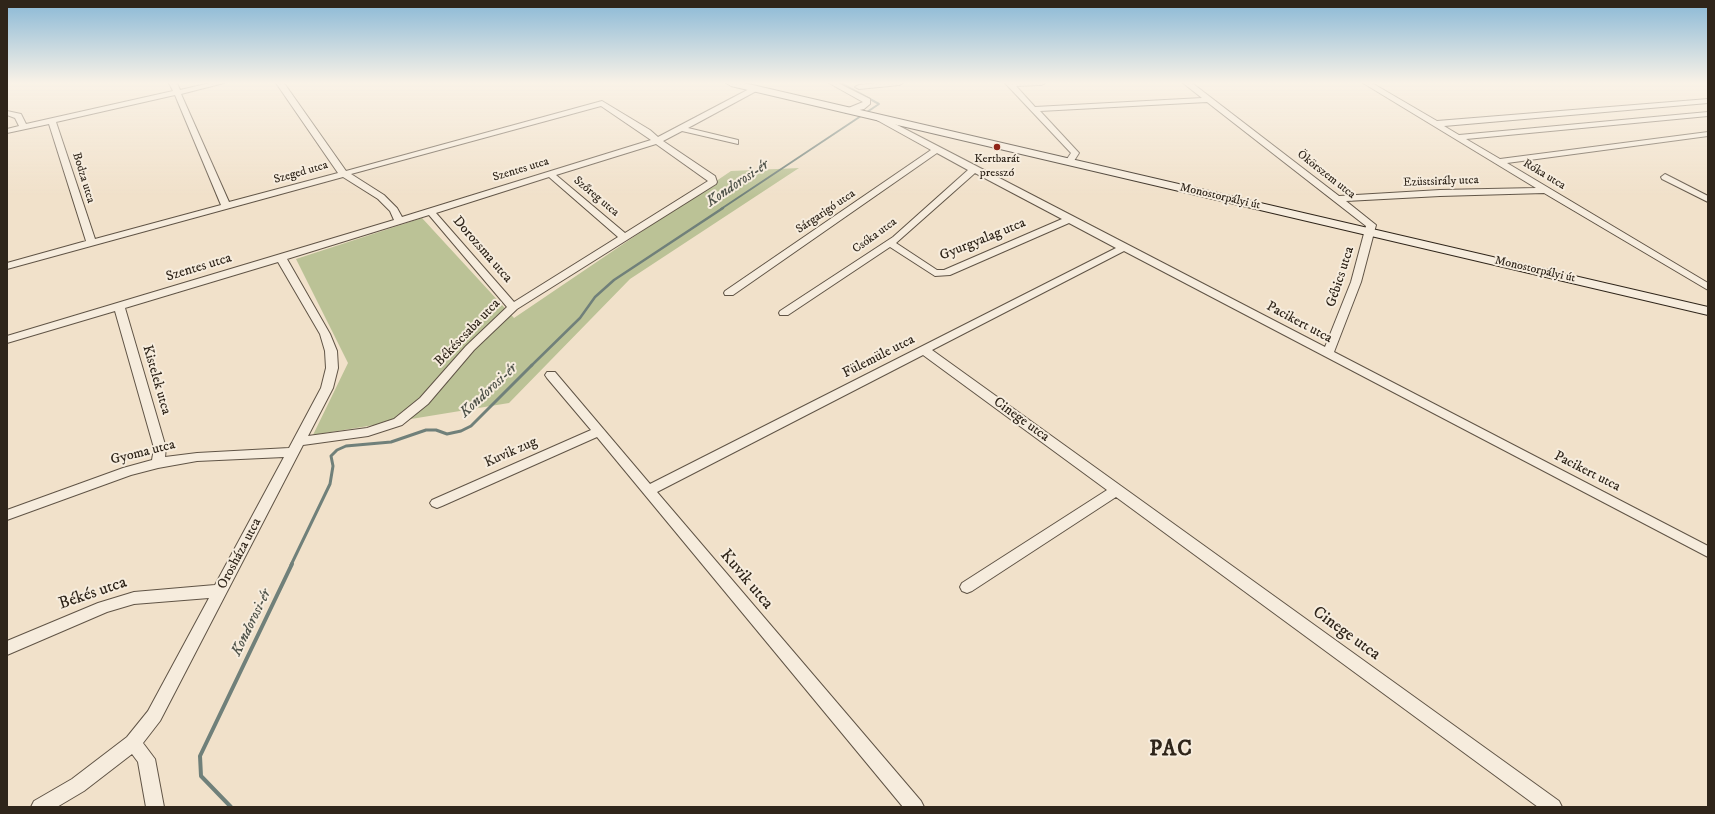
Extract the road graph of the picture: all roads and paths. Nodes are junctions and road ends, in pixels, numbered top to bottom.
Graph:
1 (20, 121) edge
2 (52, 121) joint
3 (190, 121) edge
4 (307, 121) edge
5 (535, 121) edge
6 (630, 121) edge
7 (698, 121) edge
8 (888, 121) edge
9 (1044, 121) edge
10 (1236, 121) edge
11 (1429, 121) edge
12 (1470, 121) edge
13 (1629, 121) edge
14 (1434, 124) junction
15 (23, 127) junction
16 (904, 127) junction
17 (683, 129) junction
18 (7, 131) edge
19 (1708, 134) edge
20 (1458, 137) junction
21 (654, 142) junction
22 (735, 142) dead end
23 (937, 150) junction
24 (1069, 162) junction
25 (1499, 162) junction
26 (974, 169) junction
27 (343, 173) junction
28 (551, 175) junction
29 (1665, 177) dead end
30 (1545, 190) junction
31 (1338, 199) junction
32 (1708, 199) edge
33 (226, 206) junction
34 (430, 211) junction
35 (1069, 219) junction
36 (399, 221) junction
37 (1370, 230) junction
38 (625, 238) junction
39 (91, 243) junction
40 (890, 243) junction
41 (1123, 248) junction
42 (281, 258) junction
43 (7, 266) edge
44 (1708, 287) edge
45 (729, 293) dead end
46 (119, 307) junction
47 (513, 307) junction
48 (1708, 311) edge
49 (784, 314) dead end
50 (7, 340) edge
51 (924, 350) junction
52 (1328, 354) junction
53 (551, 375) dead end
54 (598, 432) junction
55 (296, 446) junction
56 (158, 463) junction
57 (1117, 490) junction
58 (647, 492) junction
59 (437, 503) dead end
60 (7, 514) edge
61 (1708, 552) edge
62 (967, 587) dead end
63 (220, 591) junction
64 (7, 648) edge
65 (133, 743) junction
66 (40, 807) edge
67 (155, 807) edge
68 (915, 807) edge
69 (1554, 807) edge

1 - 15 street
2 - 15 street
2 - 39 street, Bodza utca
3 - 33 street
4 - 27 street
5 - 27 street, Szeged utca
6 - 21 street, Szeged utca
7 - 17 street, Szentes utca
8 - 16 street, Monostorpályi út
9 - 24 street
10 - 31 street, Ökörszem utca
11 - 14 street, Róka utca
12 - 14 street
13 - 20 street
14 - 20 street, Róka utca
15 - 18 street
16 - 23 street, Pacikert utca
16 - 24 street, Monostorpályi út
17 - 21 street, Szentes utca
17 - 22 street
19 - 25 street
20 - 25 street, Róka utca
21 - 28 street, Szentes utca
21 - 38 street, Békéscsaba utca
23 - 26 street, Pacikert utca
23 - 45 street, Sárgarigó utca
24 - 37 street, Monostorpályi út
25 - 30 street, Róka utca
26 - 35 street, Pacikert utca
26 - 40 street, Csóka utca
27 - 33 street, Szeged utca
27 - 36 street
28 - 34 street, Szentes utca
28 - 38 street, Szőreg utca
29 - 32 street
30 - 31 street, Ezüstsirály utca
30 - 44 street, Róka utca
31 - 37 street, Ökörszem utca
33 - 39 street, Szeged utca
34 - 36 street, Szentes utca
34 - 47 street, Dorozsma utca
35 - 40 street, Gyurgyalag utca
35 - 41 street, Pacikert utca
36 - 42 street, Szentes utca
37 - 48 street, Monostorpályi út
37 - 52 street, Gébics utca
38 - 47 street, Békéscsaba utca
39 - 43 street, Szeged utca
40 - 49 street, Csóka utca
41 - 51 street, Fülemüle utca
41 - 52 street, Pacikert utca
42 - 46 street, Szentes utca
42 - 55 street, Orosháza utca
46 - 50 street, Szentes utca
46 - 56 street, Kistelek utca
47 - 55 street, Békéscsaba utca
51 - 57 street, Cinege utca
51 - 58 street, Fülemüle utca
52 - 61 street, Pacikert utca
53 - 54 street, Kuvik utca
54 - 58 street, Kuvik utca
54 - 59 street, Kuvik zug
55 - 56 street, Gyoma utca
55 - 63 street, Orosháza utca
56 - 60 street, Gyoma utca
57 - 62 street
57 - 69 street, Cinege utca
58 - 68 street, Kuvik utca
63 - 64 street, Békés utca
63 - 65 street, Orosháza utca
65 - 66 street, Orosháza utca
65 - 67 street

